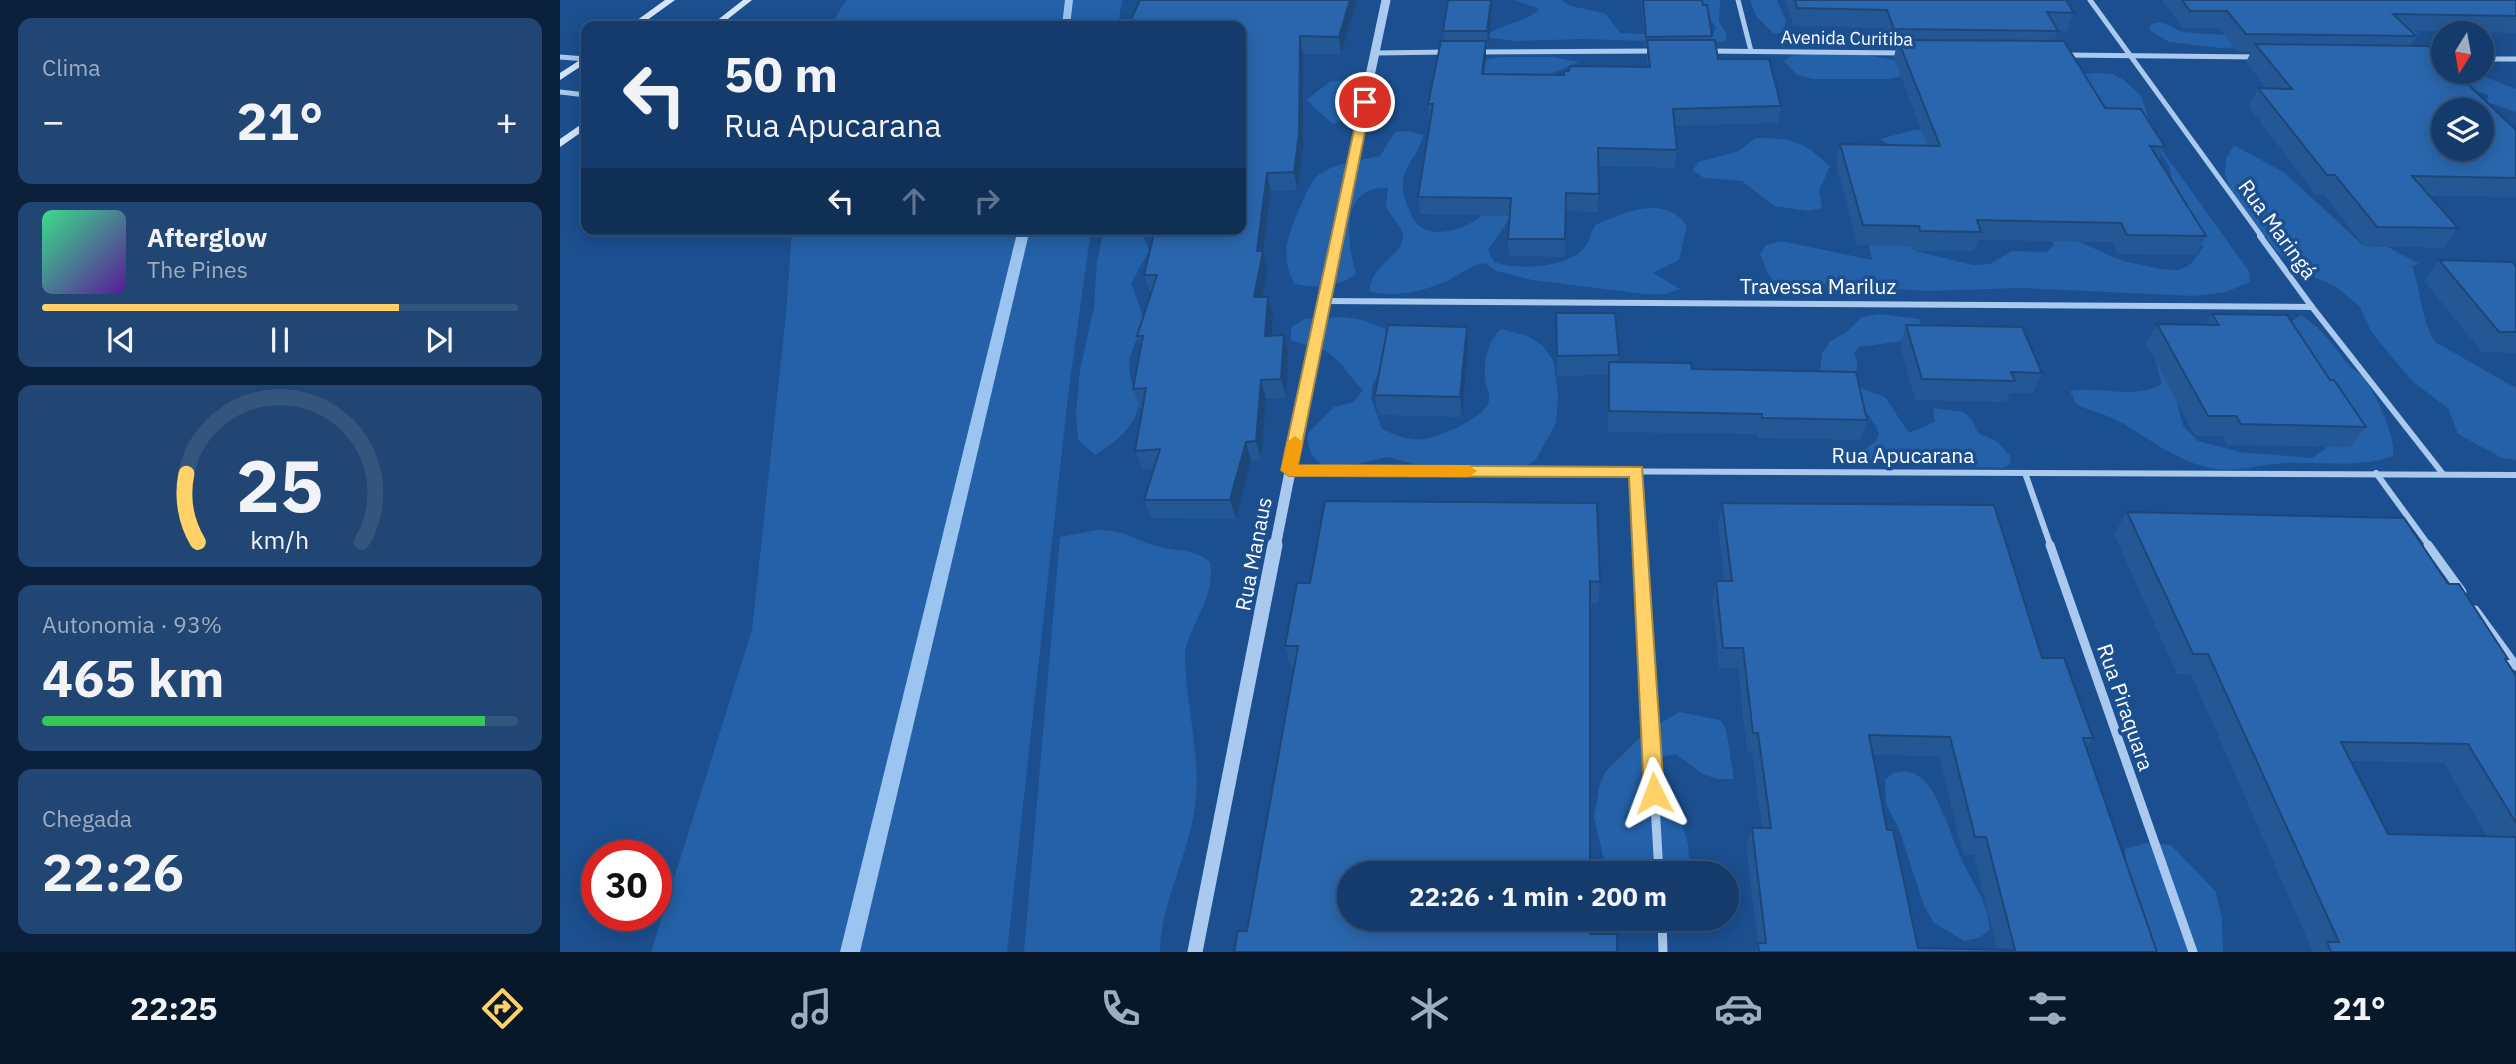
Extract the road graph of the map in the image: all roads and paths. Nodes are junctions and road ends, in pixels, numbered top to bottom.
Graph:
1 (671, 0) edge
2 (748, 0) edge
3 (1386, 0) edge
4 (1738, 0) edge
5 (2090, 0) edge
6 (640, 21) edge
7 (721, 21) edge
8 (1668, 51) edge
9 (1695, 51) edge
10 (1751, 51) junction
11 (1376, 52) junction
12 (1459, 52) edge
13 (1473, 52) edge
14 (1914, 53) edge
15 (2063, 55) edge
16 (2131, 56) junction
17 (560, 57) edge
18 (2267, 57) edge
19 (581, 59) edge
20 (2494, 59) edge
21 (2508, 59) junction
22 (2516, 59) edge
23 (581, 62) edge
24 (2516, 66) edge
25 (560, 77) edge
26 (560, 92) edge
27 (581, 94) edge
28 (581, 128) edge
29 (560, 144) edge
30 (1323, 301) junction
31 (2312, 307) junction
32 (1289, 470) junction
33 (1636, 471) junction
34 (2025, 473) junction
35 (2376, 473) junction
36 (2443, 474) junction
37 (2516, 475) edge
38 (2516, 666) edge
39 (1658, 861) edge
40 (1662, 931) edge
41 (1195, 952) edge
42 (1663, 952) edge
43 (2193, 952) edge

1 - 6 main road
2 - 7 main road
3 - 11 street, Rua Manaus
4 - 10 street
5 - 16 street, Rua Maringá
8 - 13 street
9 - 10 street, Avenida Curitiba
10 - 14 street, Avenida Curitiba
11 - 12 street
11 - 30 street, Rua Manaus
15 - 16 street
16 - 18 street
16 - 31 street, Rua Maringá
17 - 19 street
20 - 21 street
21 - 22 street
21 - 24 street
23 - 25 main road
26 - 27 street
28 - 29 main road
30 - 31 street, Travessa Mariluz
30 - 32 street, Rua Manaus
31 - 36 street, Rua Maringá
32 - 33 street, Rua Apucarana
32 - 41 street, Rua Manaus
33 - 34 street, Rua Apucarana
33 - 39 street
34 - 35 street, Rua Apucarana
34 - 43 street, Rua Piraquara
35 - 36 street, Rua Apucarana
35 - 38 street
36 - 37 street, Rua Apucarana
40 - 42 street

